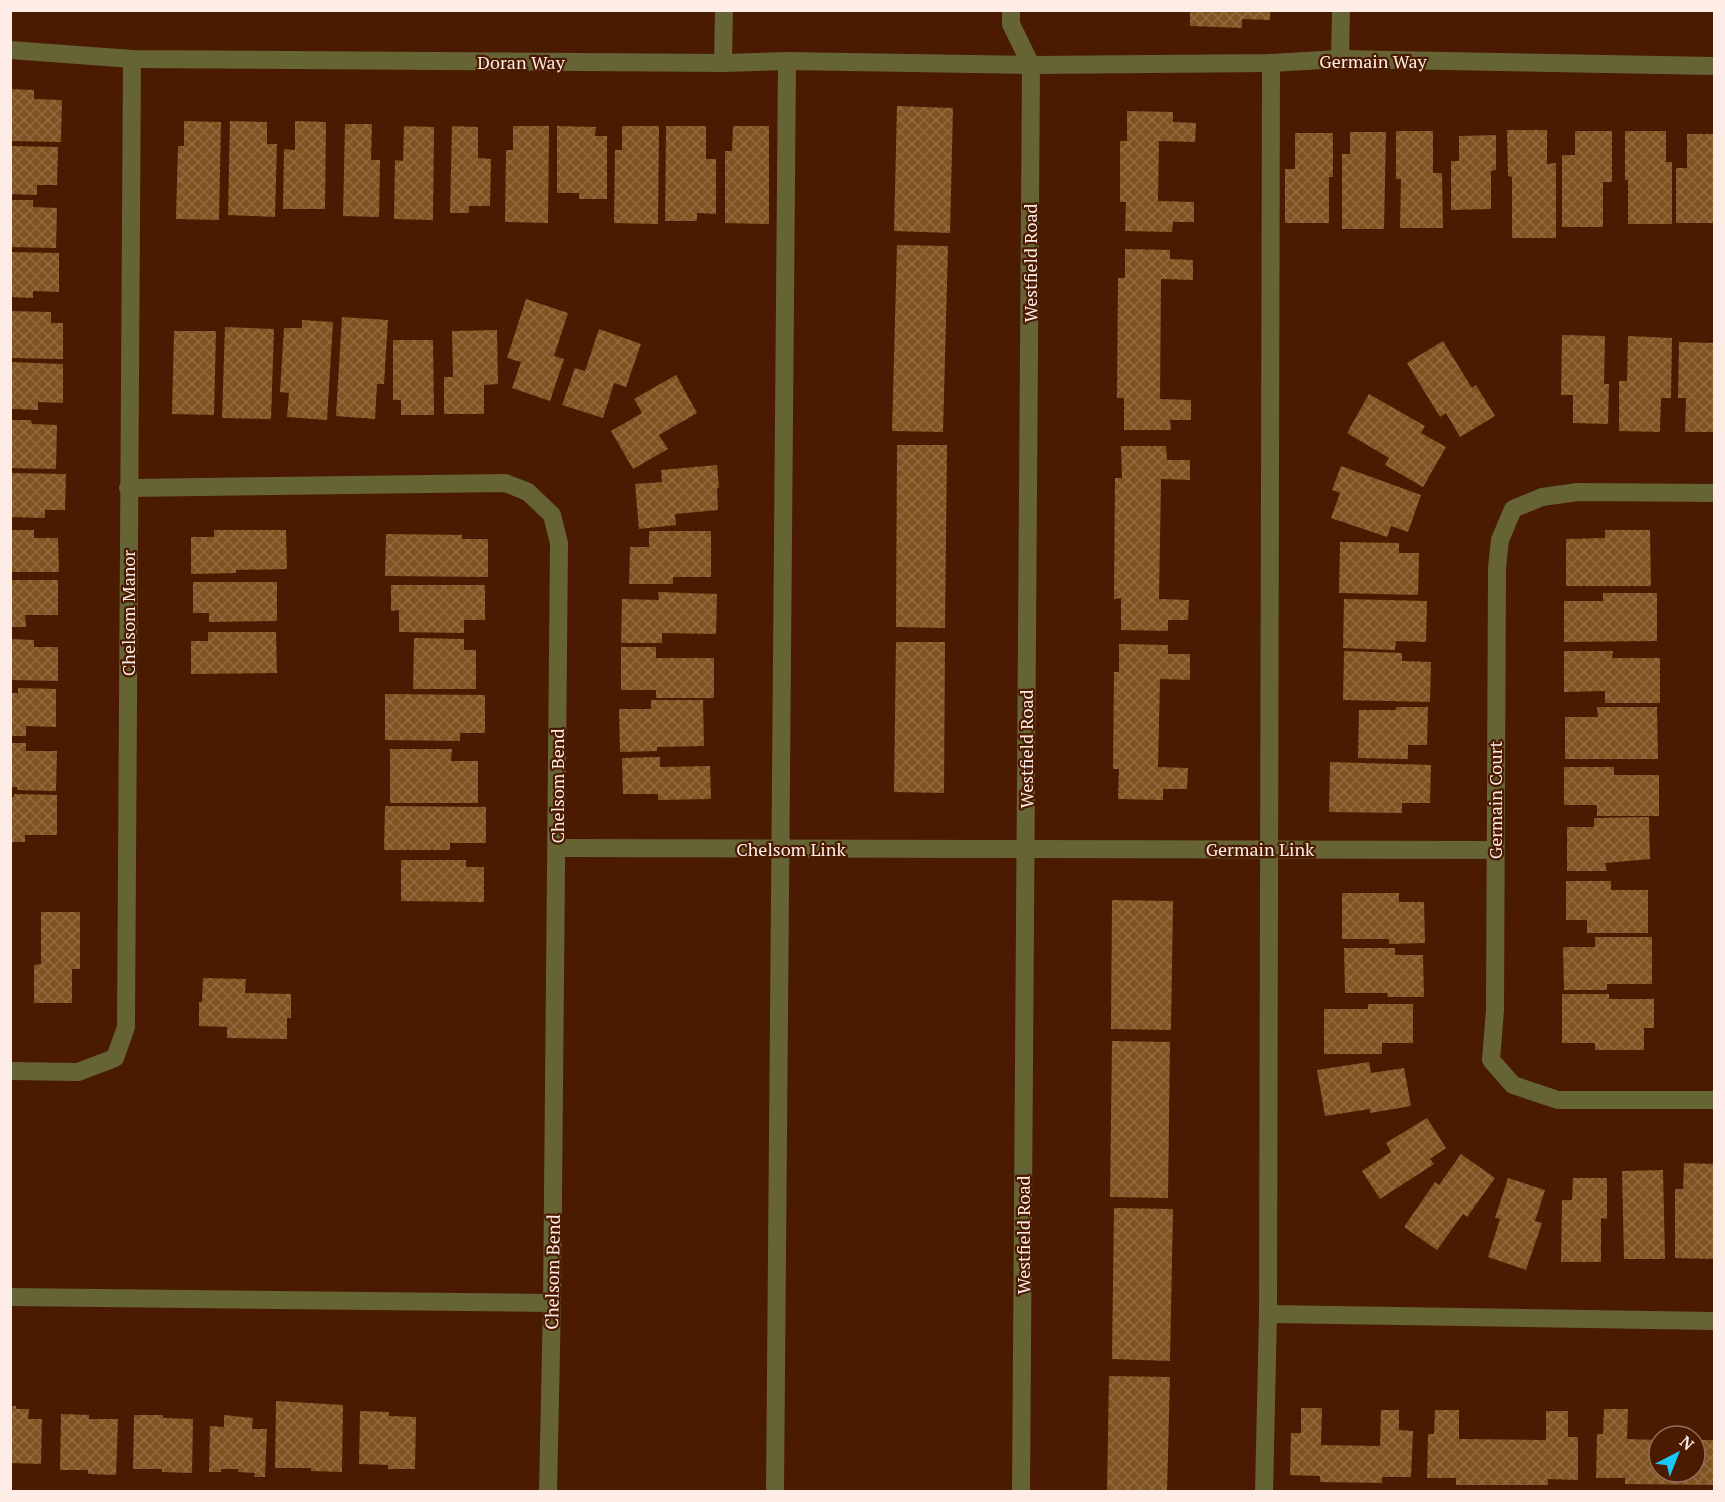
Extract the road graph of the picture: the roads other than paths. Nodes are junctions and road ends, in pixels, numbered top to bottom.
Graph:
1 (724, 10) edge
2 (1011, 10) edge
3 (1341, 10) edge
4 (10, 50) edge
5 (132, 59) junction
6 (1340, 59) junction
7 (787, 61) junction
8 (723, 63) junction
9 (1271, 63) junction
10 (1031, 65) junction
11 (1714, 66) edge
12 (128, 488) junction
13 (1714, 493) edge
14 (557, 848) junction
15 (779, 849) junction
16 (1268, 849) junction
17 (1025, 850) junction
18 (1495, 850) junction
19 (10, 1071) edge
20 (1714, 1100) edge
21 (10, 1297) edge
22 (552, 1303) junction
23 (1268, 1314) junction
24 (1714, 1321) edge
25 (548, 1491) edge
26 (775, 1491) edge
27 (1021, 1491) edge
28 (1264, 1491) edge

1 - 8 street
2 - 10 street, Westfield Road
3 - 6 street
4 - 5 street, Doran Way
5 - 8 street, Doran Way
5 - 12 street, Chelsom Manor
6 - 9 street, Germain Way
6 - 11 street, Germain Way
7 - 8 street, Doran Way
7 - 10 street, Doran Way
7 - 15 street
9 - 10 street, Germain Way
9 - 16 street
10 - 17 street, Westfield Road
12 - 14 street, Chelsom Bend
12 - 19 street, Chelsom Manor
13 - 18 street, Germain Court
14 - 15 street, Chelsom Link
14 - 22 street, Chelsom Bend
15 - 17 street, Chelsom Link
15 - 26 street
16 - 17 street, Germain Link
16 - 18 street, Germain Link
16 - 23 street
17 - 27 street, Westfield Road
18 - 20 street, Germain Court
21 - 22 street
22 - 25 street, Chelsom Bend
23 - 24 street
23 - 28 street

